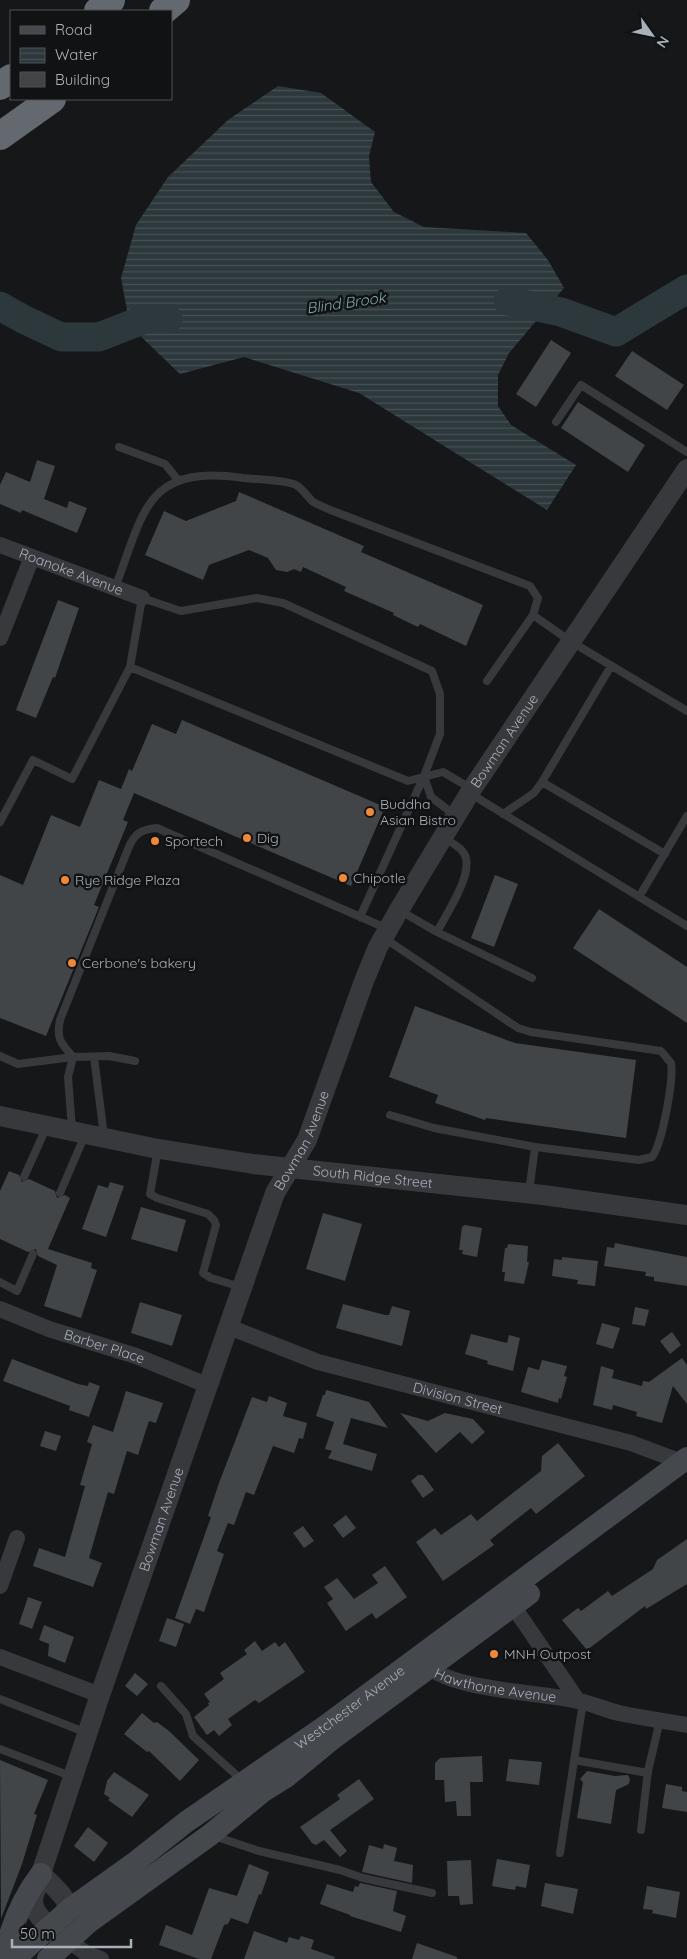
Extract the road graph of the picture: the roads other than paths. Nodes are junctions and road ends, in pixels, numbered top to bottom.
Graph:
1 (111, 0) edge
2 (176, 0) edge
3 (99, 10) edge
4 (163, 10) edge
5 (51, 100) edge
6 (0, 136) edge
7 (556, 422) dead end
8 (119, 447) dead end
9 (687, 452) edge
10 (687, 468) edge
11 (178, 480) junction
12 (0, 545) edge
13 (32, 557) junction
14 (115, 588) junction
15 (142, 598) junction
16 (533, 615) junction
17 (0, 638) edge
18 (570, 641) junction
19 (611, 666) junction
20 (130, 667) junction
21 (487, 681) dead end
22 (687, 711) edge
23 (424, 776) junction
24 (542, 782) junction
25 (470, 791) junction
26 (503, 814) junction
27 (687, 816) edge
28 (457, 817) junction
29 (0, 822) edge
30 (444, 838) junction
31 (664, 854) junction
32 (638, 897) junction
33 (399, 910) junction
34 (360, 917) junction
35 (687, 926) edge
36 (436, 932) junction
37 (385, 933) junction
38 (532, 978) dead end
39 (0, 1056) edge
40 (94, 1056) junction
41 (72, 1057) junction
42 (135, 1061) dead end
43 (390, 1115) dead end
44 (1, 1120) edge
45 (48, 1126) junction
46 (87, 1135) junction
47 (535, 1146) junction
48 (158, 1149) junction
49 (290, 1168) junction
50 (24, 1177) dead end
51 (60, 1193) dead end
52 (529, 1194) junction
53 (687, 1214) edge
54 (33, 1254) dead end
55 (0, 1282) edge
56 (243, 1288) junction
57 (0, 1309) edge
58 (229, 1327) junction
59 (209, 1386) junction
60 (686, 1466) edge
61 (17, 1538) dead end
62 (0, 1586) edge
63 (486, 1606) junction
64 (513, 1606) junction
65 (0, 1656) edge
66 (423, 1662) junction
67 (161, 1686) dead end
68 (100, 1695) junction
69 (0, 1699) edge
70 (581, 1702) junction
71 (660, 1720) junction
72 (687, 1725) edge
73 (87, 1733) junction
74 (0, 1749) edge
75 (574, 1760) junction
76 (648, 1773) junction
77 (73, 1778) junction
78 (244, 1782) junction
79 (641, 1830) dead end
80 (210, 1835) junction
81 (560, 1853) dead end
82 (41, 1874) junction
83 (432, 1893) dead end
84 (70, 1909) junction
85 (50, 1926) junction
86 (69, 1940) junction
87 (4, 1959) edge
88 (14, 1959) edge
89 (48, 1959) edge
90 (101, 1959) edge

1 - 3 highway
2 - 4 highway
5 - 6 highway
7 - 9 lane
8 - 11 lane
10 - 18 street, Bowman Avenue
11 - 14 lane
11 - 16 lane
12 - 13 street, Roanoke Avenue
13 - 14 street, Roanoke Avenue
13 - 17 street
14 - 15 street, Roanoke Avenue
15 - 20 lane
15 - 23 lane
16 - 18 lane
16 - 21 lane
18 - 19 lane
18 - 25 street, Bowman Avenue
19 - 22 lane
19 - 24 lane
20 - 23 lane
20 - 29 lane
23 - 25 lane
23 - 28 lane
23 - 34 lane
24 - 26 lane
24 - 31 lane
25 - 26 lane
25 - 28 street, Bowman Avenue
26 - 32 lane
27 - 31 lane
28 - 30 street, Bowman Avenue
30 - 33 street, Bowman Avenue
30 - 36 lane
31 - 32 lane
32 - 35 lane
33 - 36 lane
33 - 37 street, Bowman Avenue
34 - 37 lane
34 - 41 lane
36 - 38 lane
37 - 47 lane
37 - 49 street, Bowman Avenue
39 - 41 lane
40 - 41 lane
40 - 42 lane
40 - 46 lane
41 - 46 lane
43 - 47 lane
44 - 45 street, South Ridge Street
45 - 46 street, South Ridge Street
45 - 50 lane
46 - 48 street, South Ridge Street
46 - 51 lane
47 - 52 lane
48 - 49 street, South Ridge Street
48 - 56 lane
49 - 52 street, South Ridge Street
49 - 56 street, Bowman Avenue
52 - 53 street, South Ridge Street
54 - 55 lane
56 - 58 street, Bowman Avenue
57 - 59 street, Barber Place
58 - 59 street, Bowman Avenue
58 - 60 street, Division Street
59 - 68 street, Bowman Avenue
60 - 63 main road, Westchester Avenue
60 - 64 main road, Westchester Avenue
61 - 62 street
63 - 64 street
63 - 66 main road, Westchester Avenue
64 - 66 main road, Westchester Avenue
64 - 70 street, Hawthorne Avenue
65 - 68 street
66 - 70 street, Hawthorne Avenue
66 - 78 main road, Westchester Avenue
66 - 80 main road, Westchester Avenue
67 - 78 lane
68 - 73 street, Bowman Avenue
69 - 73 lane
70 - 71 street, Hawthorne Avenue
70 - 75 lane
71 - 72 street, Hawthorne Avenue
71 - 76 lane
73 - 77 street, Bowman Avenue
74 - 77 lane
75 - 76 lane
75 - 81 lane
76 - 79 lane
77 - 82 street, Bowman Avenue
78 - 84 main road, Westchester Avenue
80 - 83 lane
80 - 86 main road, Westchester Avenue
82 - 84 street
82 - 85 street, Bowman Avenue
82 - 87 main road
84 - 85 main road, Westchester Avenue
84 - 86 street
85 - 86 street, Bowman Avenue
85 - 88 main road, Westchester Avenue
86 - 89 main road, Westchester Avenue
86 - 90 street

